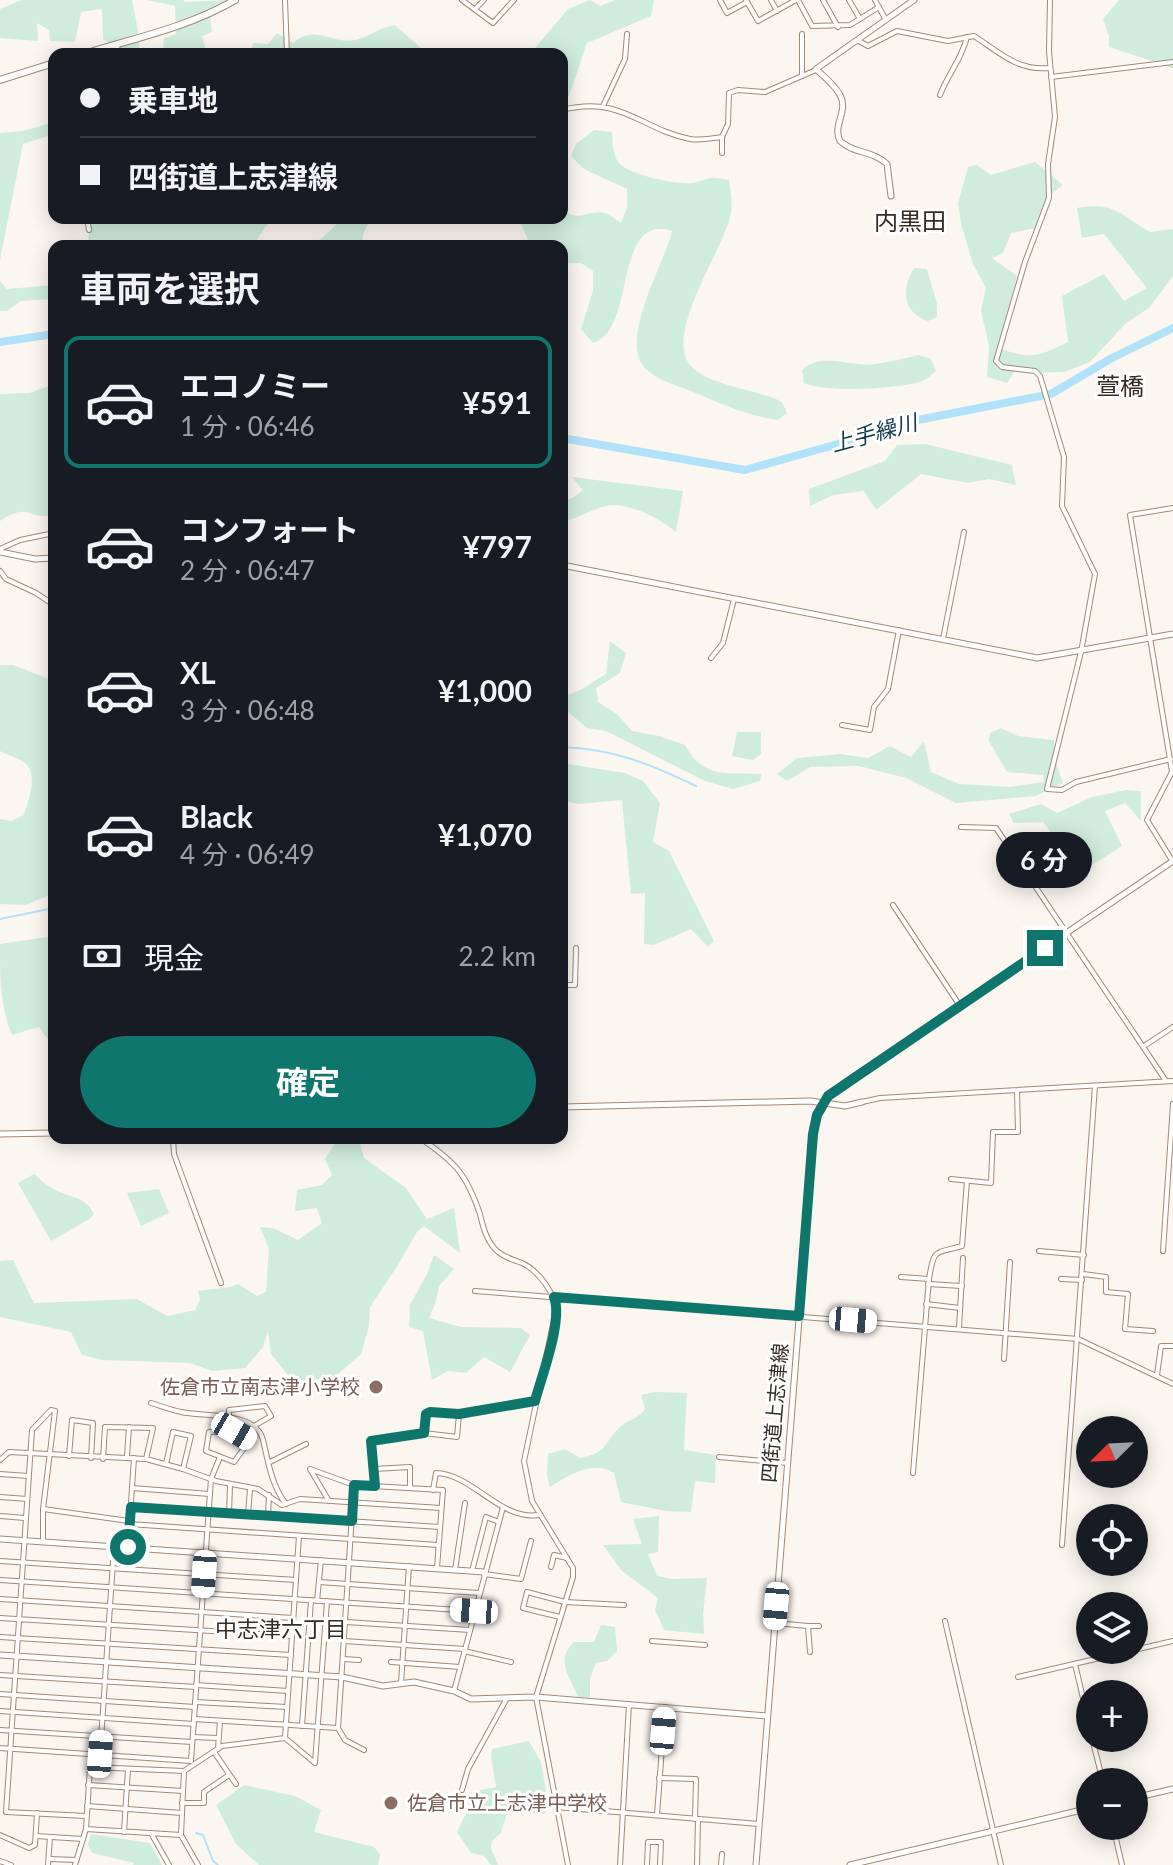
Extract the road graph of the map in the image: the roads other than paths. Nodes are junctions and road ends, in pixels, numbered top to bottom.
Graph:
1 (235, 0) edge
2 (285, 0) edge
3 (462, 0) edge
4 (484, 0) edge
5 (514, 0) edge
6 (720, 0) edge
7 (771, 0) edge
8 (797, 0) edge
9 (823, 0) edge
10 (849, 0) edge
11 (875, 0) edge
12 (914, 0) edge
13 (1050, 0) edge
14 (746, 1) edge
15 (879, 7) junction
16 (475, 9) junction
17 (777, 11) junction
18 (860, 20) junction
19 (886, 20) junction
20 (838, 27) junction
21 (627, 34) dead end
22 (802, 34) dead end
23 (967, 37) junction
24 (857, 40) junction
25 (114, 45) junction
26 (110, 48) edge
27 (117, 48) edge
28 (287, 48) edge
29 (1173, 62) edge
30 (48, 65) edge
31 (1050, 68) junction
32 (816, 69) junction
33 (802, 76) junction
34 (1051, 77) junction
35 (0, 80) edge
36 (940, 95) dead end
37 (603, 106) junction
38 (568, 109) edge
39 (722, 137) junction
40 (722, 153) dead end
41 (891, 196) dead end
42 (88, 224) edge
43 (89, 230) dead end
44 (1173, 508) edge
45 (964, 532) dead end
46 (48, 534) edge
47 (0, 551) edge
48 (48, 558) edge
49 (568, 566) edge
50 (0, 571) edge
51 (734, 599) junction
52 (48, 601) edge
53 (899, 630) junction
54 (1173, 634) edge
55 (1151, 638) junction
56 (943, 639) junction
57 (1081, 652) junction
58 (711, 658) dead end
59 (842, 725) dead end
60 (1171, 759) junction
61 (961, 827) dead end
62 (1173, 861) edge
63 (893, 905) dead end
64 (1066, 933) junction
65 (576, 948) dead end
66 (568, 985) edge
67 (960, 1006) junction
68 (1173, 1027) edge
69 (1144, 1046) junction
70 (1166, 1081) junction
71 (1173, 1081) edge
72 (1095, 1086) junction
73 (1017, 1091) junction
74 (862, 1102) joint
75 (823, 1103) junction
76 (1173, 1104) edge
77 (568, 1107) edge
78 (48, 1133) edge
79 (0, 1134) edge
80 (173, 1144) edge
81 (428, 1144) edge
82 (951, 1179) dead end
83 (967, 1180) junction
84 (1039, 1251) dead end
85 (1163, 1251) dead end
86 (1084, 1255) junction
87 (963, 1258) dead end
88 (1010, 1262) dead end
89 (901, 1277) dead end
90 (1083, 1277) junction
91 (1061, 1279) dead end
92 (929, 1281) junction
93 (221, 1283) dead end
94 (962, 1286) junction
95 (475, 1291) dead end
96 (554, 1297) junction
97 (926, 1304) junction
98 (960, 1308) junction
99 (799, 1316) junction
100 (924, 1326) junction
101 (958, 1329) junction
102 (1153, 1331) dead end
103 (1006, 1332) junction
104 (1078, 1339) junction
105 (1173, 1346) edge
106 (1004, 1359) dead end
107 (1157, 1375) junction
108 (1173, 1384) edge
109 (535, 1401) junction
110 (151, 1403) dead end
111 (459, 1414) junction
112 (229, 1418) junction
113 (254, 1426) junction
114 (129, 1427) junction
115 (424, 1433) junction
116 (306, 1444) dead end
117 (30, 1453) junction
118 (51, 1454) junction
119 (69, 1456) junction
120 (127, 1457) junction
121 (220, 1457) junction
122 (719, 1457) dead end
123 (91, 1458) junction
124 (134, 1458) junction
125 (103, 1459) junction
126 (146, 1459) junction
127 (0, 1460) edge
128 (270, 1462) junction
129 (787, 1463) junction
130 (166, 1464) junction
131 (183, 1469) junction
132 (373, 1469) junction
133 (913, 1473) dead end
134 (0, 1474) edge
135 (28, 1476) junction
136 (211, 1479) junction
137 (230, 1485) junction
138 (354, 1485) junction
139 (375, 1486) junction
140 (132, 1488) junction
141 (250, 1488) junction
142 (410, 1488) junction
143 (433, 1490) junction
144 (210, 1494) junction
145 (269, 1495) junction
146 (0, 1497) edge
147 (27, 1499) junction
148 (329, 1501) junction
149 (353, 1502) junction
150 (465, 1503) dead end
151 (286, 1504) junction
152 (131, 1507) junction
153 (503, 1507) junction
154 (441, 1508) junction
155 (43, 1509) junction
156 (208, 1512) junction
157 (229, 1513) junction
158 (248, 1514) junction
159 (268, 1515) junction
160 (539, 1515) junction
161 (0, 1516) edge
162 (25, 1518) junction
163 (352, 1521) junction
164 (499, 1522) junction
165 (129, 1523) junction
166 (440, 1527) junction
167 (207, 1530) junction
168 (299, 1536) junction
169 (0, 1539) edge
170 (351, 1539) junction
171 (24, 1540) junction
172 (531, 1541) dead end
173 (43, 1542) junction
174 (438, 1545) junction
175 (1062, 1545) dead end
176 (114, 1547) junction
177 (128, 1547) junction
178 (206, 1552) junction
179 (297, 1559) junction
180 (569, 1559) junction
181 (321, 1560) junction
182 (0, 1561) edge
183 (349, 1562) junction
184 (22, 1563) junction
185 (409, 1566) junction
186 (551, 1567) dead end
187 (437, 1568) junction
188 (112, 1569) junction
189 (455, 1570) junction
190 (472, 1571) junction
191 (484, 1573) junction
192 (204, 1574) junction
193 (0, 1580) edge
194 (296, 1580) junction
195 (21, 1581) junction
196 (319, 1582) junction
197 (348, 1584) junction
198 (111, 1587) junction
199 (407, 1588) junction
200 (203, 1593) junction
201 (479, 1593) junction
202 (0, 1599) edge
203 (294, 1599) junction
204 (20, 1600) junction
205 (314, 1601) junction
206 (327, 1601) junction
207 (565, 1602) junction
208 (347, 1603) junction
209 (624, 1605) dead end
210 (110, 1606) junction
211 (406, 1607) junction
212 (474, 1611) junction
213 (201, 1612) junction
214 (560, 1617) junction
215 (0, 1618) edge
216 (293, 1618) junction
217 (18, 1620) junction
218 (945, 1621) dead end
219 (346, 1622) junction
220 (775, 1623) junction
221 (109, 1624) junction
222 (405, 1626) junction
223 (808, 1626) junction
224 (819, 1626) dead end
225 (200, 1630) junction
226 (470, 1630) junction
227 (292, 1636) junction
228 (0, 1637) edge
229 (17, 1638) junction
230 (344, 1641) junction
231 (652, 1641) dead end
232 (1173, 1641) edge
233 (107, 1643) junction
234 (403, 1645) junction
235 (705, 1645) dead end
236 (1148, 1647) edge
237 (199, 1648) junction
238 (465, 1650) junction
239 (810, 1652) dead end
240 (0, 1655) edge
241 (291, 1655) junction
242 (16, 1656) junction
243 (343, 1659) junction
244 (359, 1660) dead end
245 (106, 1662) junction
246 (391, 1662) dead end
247 (511, 1662) dead end
248 (402, 1663) junction
249 (1075, 1664) joint
250 (460, 1667) junction
251 (197, 1668) junction
252 (290, 1674) junction
253 (0, 1675) edge
254 (306, 1675) junction
255 (15, 1676) junction
256 (323, 1676) junction
257 (342, 1677) junction
258 (1018, 1677) dead end
259 (1079, 1680) edge
260 (105, 1681) junction
261 (401, 1684) junction
262 (196, 1686) junction
263 (288, 1691) junction
264 (454, 1691) junction
265 (0, 1694) edge
266 (13, 1694) junction
267 (536, 1697) junction
268 (507, 1698) junction
269 (103, 1700) junction
270 (195, 1704) junction
271 (629, 1704) junction
272 (287, 1707) junction
273 (665, 1707) junction
274 (0, 1711) edge
275 (12, 1712) junction
276 (767, 1716) junction
277 (102, 1718) junction
278 (220, 1721) junction
279 (194, 1722) junction
280 (286, 1725) junction
281 (302, 1726) junction
282 (319, 1727) junction
283 (338, 1728) junction
284 (0, 1730) edge
285 (11, 1731) junction
286 (101, 1736) junction
287 (218, 1738) junction
288 (285, 1738) junction
289 (192, 1739) junction
290 (0, 1748) edge
291 (10, 1748) junction
292 (364, 1750) dead end
293 (216, 1751) junction
294 (100, 1754) junction
295 (0, 1761) edge
296 (9, 1761) junction
297 (128, 1769) junction
298 (184, 1771) junction
299 (229, 1775) junction
300 (0, 1778) edge
301 (659, 1778) junction
302 (8, 1779) junction
303 (236, 1784) dead end
304 (88, 1785) junction
305 (127, 1787) junction
306 (1173, 1789) edge
307 (462, 1790) dead end
308 (183, 1791) junction
309 (1148, 1795) edge
310 (0, 1796) edge
311 (7, 1796) junction
312 (182, 1803) junction
313 (87, 1806) junction
314 (556, 1807) junction
315 (126, 1809) junction
316 (1076, 1811) edge
317 (621, 1812) junction
318 (37, 1813) junction
319 (182, 1813) junction
320 (657, 1815) junction
321 (86, 1816) junction
322 (696, 1819) junction
323 (759, 1824) junction
324 (86, 1829) junction
325 (993, 1831) junction
326 (124, 1832) junction
327 (151, 1833) junction
328 (0, 1835) edge
329 (181, 1835) junction
330 (36, 1836) junction
331 (50, 1837) junction
332 (83, 1839) junction
333 (1116, 1840) edge
334 (722, 1854) dead end
335 (0, 1861) edge
336 (48, 1862) edge
337 (75, 1862) edge
338 (882, 1862) edge
339 (11, 1865) edge
340 (169, 1865) edge
341 (198, 1865) edge
342 (568, 1865) edge
343 (620, 1865) edge
344 (647, 1865) edge
345 (660, 1865) edge
346 (697, 1865) edge
347 (721, 1865) edge
348 (756, 1865) edge
349 (850, 1865) edge
350 (1001, 1865) edge
351 (1122, 1865) edge

1 - 25 main road
2 - 28 street
3 - 16 street
4 - 16 street
5 - 16 street
6 - 14 street
7 - 17 street
8 - 17 street
8 - 20 street
9 - 20 street
10 - 18 street
11 - 15 street
12 - 19 street
13 - 31 street
14 - 17 street
15 - 18 street
15 - 19 street
18 - 20 street
19 - 24 street
21 - 37 street
22 - 33 street
23 - 24 street
23 - 31 street
23 - 36 street
24 - 32 street
25 - 26 main road
25 - 27 street
29 - 34 street
30 - 35 main road
31 - 34 street
32 - 33 street
32 - 41 street
33 - 39 street
34 - 57 street
37 - 38 street
37 - 39 street
39 - 40 street
42 - 43 street
44 - 55 street
45 - 56 street
46 - 47 street
47 - 48 street
49 - 51 street
50 - 52 street
51 - 53 street
51 - 58 street
53 - 56 street
53 - 59 street
54 - 55 street
55 - 57 street
55 - 60 street
56 - 57 street
57 - 60 street
60 - 62 street
61 - 64 street
62 - 64 street
63 - 67 street
64 - 67 street
64 - 69 street
65 - 66 street
67 - 75 street
68 - 69 street
69 - 70 street
70 - 71 street
70 - 72 street
72 - 73 street
72 - 86 street
73 - 74 street
73 - 83 street
74 - 75 street
75 - 77 street
75 - 99 street, 四街道上志津線
76 - 85 street
78 - 79 street
80 - 93 street
81 - 96 street
82 - 83 street
83 - 92 street
84 - 86 street
86 - 90 street
87 - 94 street
88 - 103 street
89 - 92 street
90 - 91 street
90 - 102 street
90 - 104 street
92 - 94 street
92 - 97 street
94 - 98 street
95 - 96 street
96 - 99 street
96 - 109 street
97 - 98 street
97 - 100 street
98 - 101 street
99 - 100 street
99 - 129 street, 四街道上志津線
100 - 101 street
100 - 133 street
101 - 103 street
103 - 104 street
103 - 106 street
104 - 107 street
104 - 175 street
105 - 107 street
107 - 108 street
109 - 111 street
109 - 160 street
110 - 112 street
111 - 115 street
111 - 115 street
112 - 113 street
112 - 113 street
113 - 128 street
114 - 120 street
114 - 125 street
114 - 126 street
115 - 132 street
116 - 128 street
117 - 118 street
117 - 118 street
117 - 127 street
117 - 135 street
118 - 119 street
118 - 155 street
119 - 123 street
119 - 123 street
120 - 124 street
120 - 125 street
121 - 121 street
121 - 136 street
122 - 129 street
123 - 125 street
124 - 126 street
124 - 140 street
126 - 130 street
128 - 151 street
129 - 220 street, 四街道上志津線
130 - 131 street
130 - 131 street
131 - 136 street
132 - 139 street
132 - 142 street
134 - 135 street
135 - 147 street
136 - 137 street
136 - 144 street
137 - 141 street
137 - 157 street
138 - 139 street
138 - 148 street
138 - 149 street
139 - 142 street
140 - 144 street
140 - 152 street
141 - 145 street
141 - 158 street
142 - 143 street
143 - 153 street
143 - 154 street
144 - 156 street
145 - 151 street
145 - 159 street
146 - 147 street
147 - 162 street
148 - 149 street
148 - 151 street
149 - 154 street
149 - 163 street
150 - 189 street
152 - 156 street
152 - 165 street
153 - 160 street
153 - 164 street
154 - 166 street
155 - 165 street
155 - 173 street
156 - 157 street
156 - 167 street
157 - 158 street
158 - 159 street
159 - 163 street
160 - 180 street
161 - 162 street
162 - 171 street
163 - 166 street
163 - 170 street
164 - 190 street
164 - 191 street
165 - 167 street
165 - 177 street
166 - 174 street
167 - 168 street
167 - 178 street
168 - 170 street
168 - 179 street
169 - 171 street
170 - 174 street
170 - 183 street
171 - 173 street
171 - 184 street
172 - 191 street
173 - 176 street
174 - 187 street
176 - 177 street
176 - 188 street
177 - 178 street
178 - 179 street
178 - 192 street
179 - 181 street
179 - 194 street
180 - 186 street
180 - 207 street
181 - 183 street
181 - 196 street
182 - 184 street
183 - 185 street
183 - 197 street
184 - 188 street
184 - 195 street
185 - 187 street
185 - 199 street
187 - 189 street
188 - 192 street
188 - 198 street
189 - 190 street
190 - 191 street
191 - 201 street
192 - 194 street
192 - 200 street
193 - 195 street
194 - 203 street
195 - 198 street
195 - 204 street
196 - 197 street
196 - 205 street
197 - 199 street
197 - 208 street
198 - 200 street
198 - 210 street
199 - 201 street
199 - 211 street
200 - 203 street
200 - 213 street
201 - 212 street
202 - 204 street
203 - 205 street
203 - 216 street
204 - 210 street
204 - 217 street
205 - 206 street
205 - 254 street
206 - 208 street
206 - 256 street
207 - 209 street
207 - 214 street
207 - 214 street
208 - 211 street
208 - 219 street
210 - 213 street
210 - 221 street
211 - 212 street
211 - 222 street
212 - 226 street
213 - 216 street
213 - 225 street
214 - 267 street
215 - 217 street
216 - 227 street
217 - 221 street
217 - 229 street
218 - 325 street
219 - 222 street
219 - 230 street
220 - 223 street
220 - 276 street, 四街道上志津線
221 - 225 street
221 - 233 street
222 - 226 street
222 - 234 street
223 - 224 street
223 - 239 street
225 - 227 street
225 - 237 street
226 - 238 street
227 - 241 street
228 - 229 street
229 - 233 street
229 - 242 street
230 - 234 street
230 - 243 street
231 - 235 street
232 - 236 street
233 - 237 street
233 - 245 street
234 - 238 street
234 - 248 street
237 - 241 street
237 - 251 street
238 - 247 street
238 - 250 street
240 - 242 street
241 - 252 street
242 - 245 street
242 - 255 street
243 - 244 street
243 - 257 street
245 - 251 street
245 - 260 street
246 - 248 street
248 - 250 street
248 - 261 street
249 - 258 street
249 - 259 street
250 - 264 street
251 - 252 street
251 - 262 street
252 - 254 street
252 - 263 street
253 - 255 street
254 - 256 street
254 - 281 street
255 - 260 street
255 - 266 street
256 - 257 street
256 - 282 street
257 - 261 street
257 - 283 street
260 - 262 street
260 - 269 street
261 - 264 street
262 - 263 street
262 - 270 street
263 - 272 street
264 - 268 street
265 - 266 street
266 - 269 street
266 - 275 street
267 - 268 street
267 - 271 street
267 - 314 street
268 - 307 street
269 - 270 street
269 - 277 street
270 - 272 street
270 - 279 street
271 - 273 street
271 - 317 street
272 - 280 street
273 - 276 street
273 - 301 street
274 - 275 street
275 - 277 street
275 - 285 street
276 - 323 street, 四街道上志津線
277 - 279 street
277 - 286 street
278 - 279 street
278 - 280 street
278 - 287 street
279 - 289 street
280 - 281 street
280 - 288 street
281 - 282 street
282 - 283 street
282 - 288 street
283 - 292 street
284 - 285 street
285 - 286 street
285 - 291 street
286 - 289 street
286 - 294 street
287 - 289 street
287 - 293 street
288 - 293 street
289 - 294 street
290 - 291 street
291 - 294 street
291 - 296 street
293 - 298 street
293 - 299 street
295 - 296 street
296 - 302 street
297 - 298 street
297 - 304 street
297 - 305 street
298 - 308 street
299 - 303 street
299 - 312 street
300 - 302 street
301 - 320 street
301 - 322 street
302 - 311 street
304 - 305 street
304 - 313 street
305 - 308 street
305 - 315 street
306 - 309 street
308 - 312 street
310 - 311 street
311 - 318 street
312 - 319 street
313 - 315 street
313 - 321 street
314 - 317 street
314 - 342 street
315 - 319 street
315 - 326 street
316 - 325 street
317 - 320 street
317 - 343 street
318 - 321 street
318 - 330 street
319 - 329 street
320 - 322 street
321 - 324 street
322 - 323 street
322 - 346 street
323 - 348 street, 四街道上志津線
324 - 326 street
324 - 332 street
325 - 338 street
325 - 350 street
326 - 327 street
327 - 329 street
327 - 340 street
328 - 330 street
329 - 341 street
330 - 331 street
331 - 332 street
331 - 336 street
332 - 337 street
333 - 351 street
334 - 347 street
335 - 339 street
336 - 337 street
338 - 349 street
344 - 345 street

